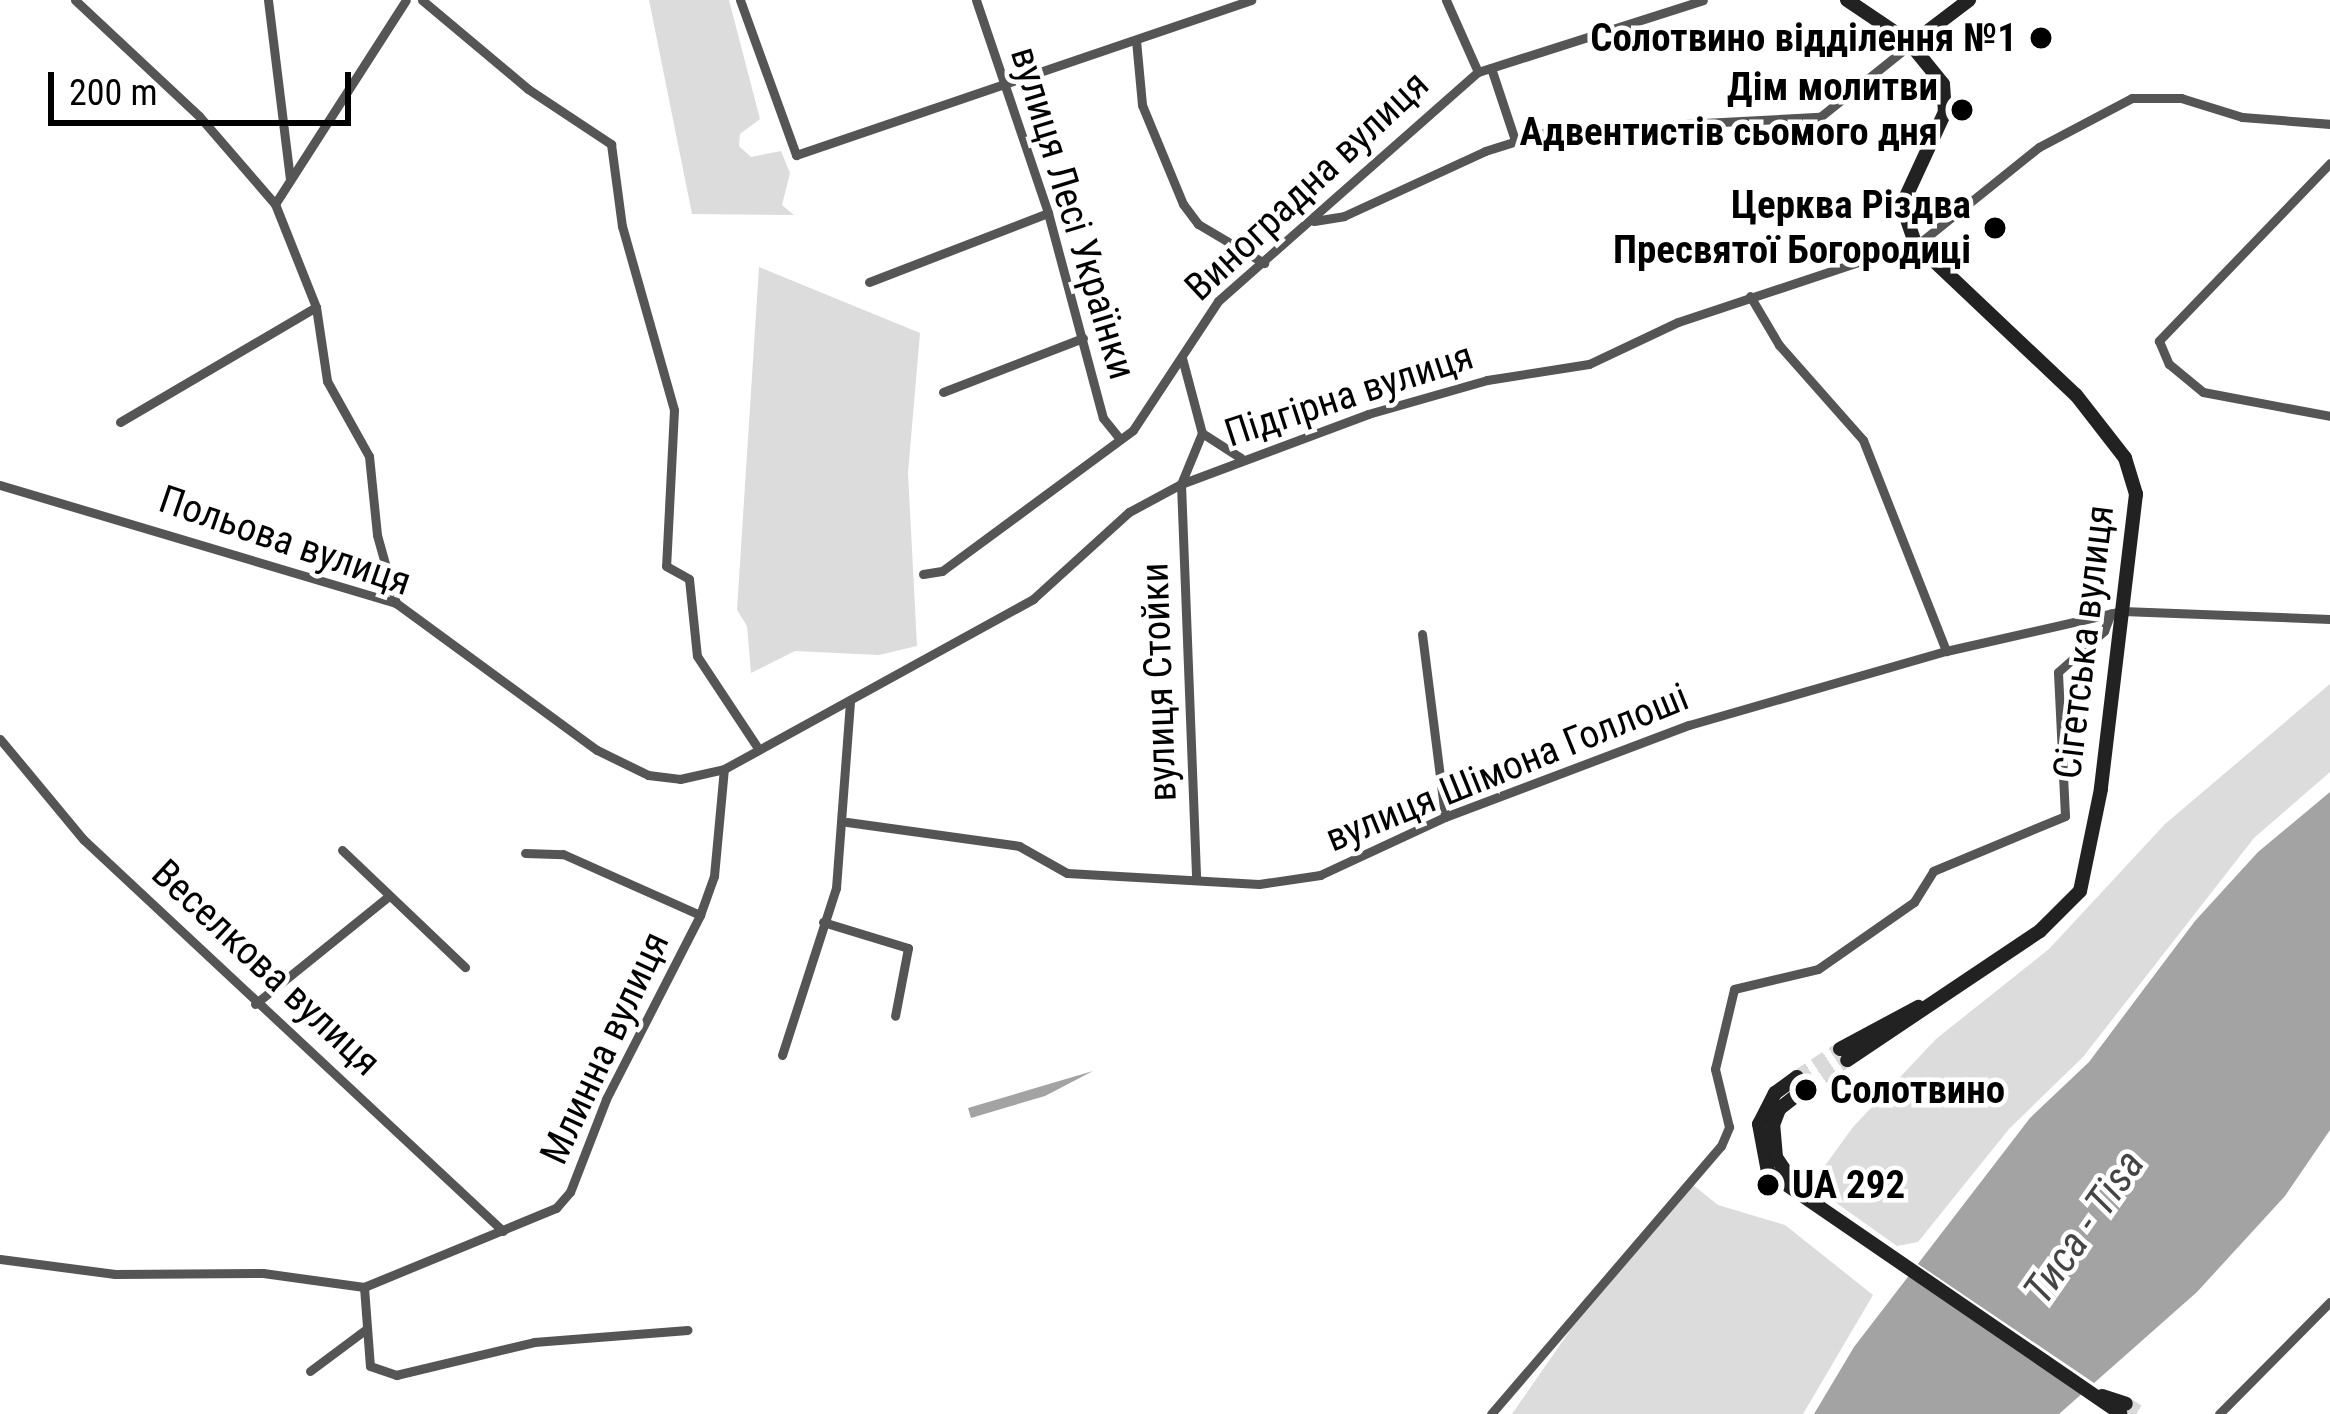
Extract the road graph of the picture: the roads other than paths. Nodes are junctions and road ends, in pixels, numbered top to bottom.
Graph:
1 (75, 0) edge
2 (268, 0) edge
3 (406, 0) edge
4 (422, 0) edge
5 (740, 0) edge
6 (976, 0) edge
7 (1251, 0) edge
8 (1446, 0) edge
9 (1703, 0) edge
10 (1846, 0) edge
11 (1969, 0) edge
12 (1136, 40) junction
13 (1911, 44) junction
14 (1491, 68) junction
15 (1478, 72) junction
16 (1005, 85) junction
17 (2330, 124) edge
18 (1515, 140) junction
19 (2330, 163) edge
20 (290, 180) junction
21 (274, 204) junction
22 (1048, 213) junction
23 (1314, 221) junction
24 (1916, 244) junction
25 (1264, 263) junction
26 (869, 282) dead end
27 (1750, 296) junction
28 (316, 307) junction
29 (1083, 338) junction
30 (1182, 358) junction
31 (943, 392) dead end
32 (2330, 416) edge
33 (120, 422) dead end
34 (1202, 433) junction
35 (1120, 439) junction
36 (1241, 458) junction
37 (1181, 484) junction
38 (0, 485) edge
39 (922, 574) dead end
40 (396, 603) junction
41 (2116, 612) junction
42 (2330, 619) edge
43 (1422, 634) dead end
44 (1946, 651) junction
45 (850, 701) junction
46 (0, 739) edge
47 (756, 745) junction
48 (724, 769) junction
49 (1445, 817) junction
50 (847, 822) junction
51 (342, 850) dead end
52 (525, 853) dead end
53 (1196, 878) junction
54 (389, 896) junction
55 (700, 915) junction
56 (824, 922) junction
57 (465, 967) dead end
58 (255, 1004) junction
59 (895, 1016) dead end
60 (1844, 1054) tunnel mouth
61 (782, 1055) dead end
62 (1801, 1083) tunnel mouth
63 (503, 1232) junction
64 (0, 1259) edge
65 (364, 1287) junction
66 (2330, 1302) edge
67 (365, 1330) junction
68 (688, 1330) dead end
69 (310, 1371) dead end
70 (2123, 1409) edge
71 (1491, 1414) edge
72 (2219, 1414) edge

1 - 21 street
2 - 20 street
3 - 20 street
4 - 47 street
5 - 16 street
6 - 16 street, вулиця Лесі Українки
7 - 12 street
8 - 15 street, Виноградна вулиця
9 - 14 street
10 - 13 street
11 - 13 street
12 - 16 street
12 - 25 street
13 - 18 street
13 - 24 street
14 - 15 street
14 - 18 street
15 - 23 street, Виноградна вулиця
16 - 22 street, вулиця Лесі Українки
17 - 24 street
18 - 23 street
19 - 32 street
20 - 21 street
21 - 28 street
22 - 26 street
22 - 29 street, вулиця Лесі Українки
23 - 25 street, Виноградна вулиця
24 - 27 street, Підгірна вулиця
24 - 41 street, Сігетська вулиця
25 - 30 street, Виноградна вулиця
27 - 36 street, Підгірна вулиця
27 - 44 street
28 - 33 street
28 - 40 street
29 - 31 street
29 - 35 street, вулиця Лесі Українки
30 - 34 street, Виноградна вулиця
30 - 35 street, Виноградна вулиця
34 - 36 street
34 - 37 street
35 - 39 street, Виноградна вулиця
36 - 37 street, Підгірна вулиця
37 - 45 street, Підгірна вулиця
37 - 53 street, вулиця Стойки
38 - 40 street, Польова вулиця
40 - 48 street, Польова вулиця
41 - 42 street, вулиця Шімона Голлоші
41 - 44 street, вулиця Шімона Голлоші
41 - 60 street, Сігетська вулиця
41 - 71 street
43 - 49 street
44 - 49 street, вулиця Шімона Голлоші
45 - 47 street, Польова вулиця
45 - 50 street
46 - 58 street, Веселкова вулиця
47 - 48 street, Польова вулиця
48 - 55 street, Млинна вулиця
49 - 53 street, вулиця Шімона Голлоші
50 - 53 street, вулиця Шімона Голлоші
50 - 56 street
51 - 54 street
52 - 55 street
54 - 57 street
54 - 58 street
55 - 63 street, Млинна вулиця
56 - 59 street
56 - 61 street
58 - 63 street, Веселкова вулиця
62 - 70 street
63 - 65 street, Млинна вулиця
64 - 65 street, Млинна вулиця
65 - 67 street
66 - 72 street
67 - 68 street
67 - 69 street

